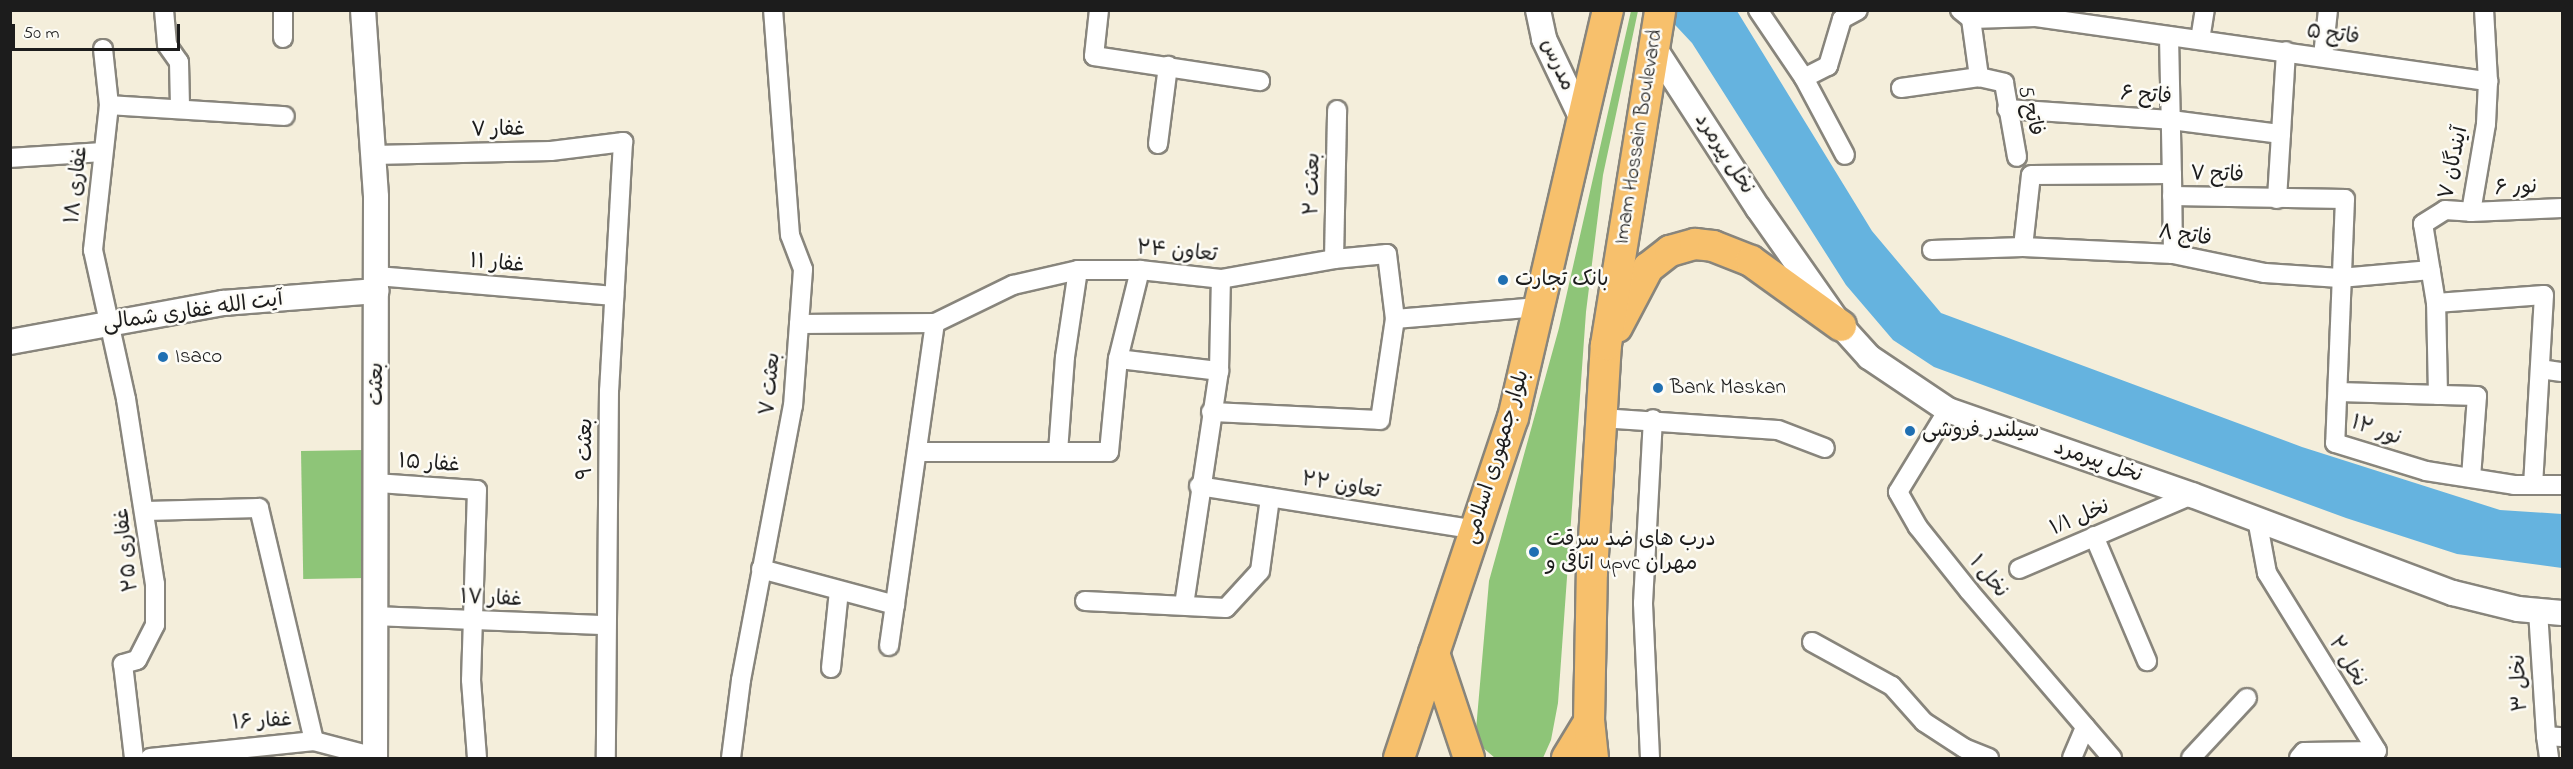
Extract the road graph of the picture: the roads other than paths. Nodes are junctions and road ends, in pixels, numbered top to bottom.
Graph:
1 (164, 10) edge
2 (283, 10) edge
3 (363, 10) edge
4 (773, 10) edge
5 (1099, 10) edge
6 (1538, 10) edge
7 (1608, 10) edge
8 (1758, 10) edge
9 (1858, 10) edge
10 (2205, 10) edge
11 (2328, 10) edge
12 (2484, 10) edge
13 (2036, 14) edge
14 (1966, 15) edge
15 (2113, 19) edge
16 (1657, 25) edge
17 (2169, 36) junction
18 (283, 38) dead end
19 (2200, 40) junction
20 (103, 49) dead end
21 (2286, 51) junction
22 (2323, 56) junction
23 (1168, 66) junction
24 (1979, 77) junction
25 (1804, 78) junction
26 (1260, 81) dead end
27 (2488, 81) junction
28 (1901, 88) dead end
29 (109, 105) junction
30 (180, 107) junction
31 (2007, 109) junction
32 (1337, 110) dead end
33 (285, 116) dead end
34 (1581, 117) junction
35 (2171, 120) junction
36 (2281, 134) junction
37 (623, 142) joint
38 (1158, 144) dead end
39 (102, 152) junction
40 (373, 155) junction
41 (1845, 155) dead end
42 (2018, 157) dead end
43 (10, 158) edge
44 (2172, 174) junction
45 (2172, 196) junction
46 (2277, 199) junction
47 (2562, 208) edge
48 (2471, 212) junction
49 (2024, 247) junction
50 (1932, 250) dead end
51 (2174, 254) junction
52 (1334, 259) junction
53 (1078, 270) junction
54 (1140, 270) junction
55 (2431, 270) junction
56 (2340, 278) junction
57 (1221, 279) junction
58 (377, 284) junction
59 (614, 296) junction
60 (2436, 303) junction
61 (1538, 307) junction
62 (1395, 319) junction
63 (935, 323) junction
64 (111, 324) junction
65 (799, 324) junction
66 (1841, 326) junction
67 (10, 342) edge
68 (1605, 355) junction
69 (1118, 359) junction
70 (2540, 369) junction
71 (1219, 371) junction
72 (2562, 372) edge
73 (2338, 392) junction
74 (2438, 395) junction
75 (1948, 410) junction
76 (1211, 412) junction
77 (1601, 418) junction
78 (1653, 419) junction
79 (1825, 448) dead end
80 (918, 452) junction
81 (1058, 452) junction
82 (2471, 478) junction
83 (377, 483) junction
84 (2533, 483) junction
85 (2562, 485) edge
86 (1199, 486) junction
87 (2192, 495) junction
88 (1270, 498) junction
89 (146, 511) junction
90 (2256, 519) junction
91 (1476, 530) junction
92 (2094, 536) junction
93 (761, 569) junction
94 (2019, 569) dead end
95 (839, 590) junction
96 (1085, 601) dead end
97 (895, 605) junction
98 (1184, 606) junction
99 (2538, 611) junction
100 (2562, 613) edge
101 (376, 616) junction
102 (471, 621) junction
103 (605, 625) junction
104 (1812, 642) dead end
105 (889, 646) dead end
106 (1434, 652) junction
107 (2147, 661) dead end
108 (831, 668) dead end
109 (2247, 698) dead end
110 (1589, 722) junction
111 (2085, 727) junction
112 (2554, 737) edge
113 (314, 741) junction
114 (2378, 755) edge
115 (379, 758) edge
116 (134, 759) edge
117 (150, 759) edge
118 (477, 759) edge
119 (606, 759) edge
120 (731, 759) edge
121 (1399, 759) edge
122 (1469, 759) edge
123 (1567, 759) edge
124 (1593, 759) edge
125 (1650, 759) edge
126 (1989, 759) edge
127 (2072, 759) edge
128 (2112, 759) edge
129 (2191, 759) edge
130 (2299, 759) edge
131 (2549, 759) edge

1 - 30 street
2 - 18 street
3 - 40 street, بعثت
4 - 65 street, بعثت ۷
5 - 23 street
6 - 34 street, مدرس
7 - 34 main road, بلوار جمهوری اسلامی
8 - 25 street
9 - 25 street
10 - 19 street
11 - 22 street
12 - 27 street, آیندگان ۷
13 - 14 street, فاتح ۵
13 - 15 street, فاتح ۵
14 - 24 street
15 - 17 street, فاتح ۵
16 - 66 street, نخل پیرمرد
16 - 68 main road, Imam Hossain Boulevard
17 - 19 street, فاتح ۵
17 - 35 street
19 - 21 street, فاتح ۵
20 - 29 street, غفاری ۱۸
21 - 22 street, فاتح ۵
21 - 36 street
22 - 27 street, فاتح ۵
23 - 26 street
23 - 38 street
24 - 28 street
24 - 31 street, فاتح 5
25 - 41 street
27 - 48 street, آیندگان ۷
29 - 30 street
29 - 39 street, غفاری ۱۸
30 - 33 street
31 - 35 street, فاتح ۶
31 - 42 street, فاتح 5
32 - 52 street, بعثت ۲
34 - 61 main road, بلوار جمهوری اسلامی
35 - 36 street, فاتح ۶
35 - 44 street
36 - 46 street
37 - 40 street, غفار ۷
37 - 59 street, بعثت ۹
39 - 43 street
39 - 64 street, غفاری ۱۸
40 - 58 street, بعثت
44 - 45 street, فاتح ۷
44 - 49 street, فاتح ۷
45 - 46 street, فاتح ۷
45 - 51 street
46 - 56 street, فاتح ۷
47 - 48 street, نور ۶
48 - 55 street, آیندگان ۷
49 - 50 street, فاتح ۸
49 - 51 street, فاتح ۸
51 - 56 street, فاتح ۸
52 - 57 street, تعاون ۲۴
52 - 62 street, تعاون ۲۴
53 - 54 street, تعاون ۲۴
53 - 63 street, تعاون ۲۴
53 - 81 street
54 - 57 street, تعاون ۲۴
54 - 69 street
55 - 56 street, فاتح ۸
55 - 60 street, آیندگان ۷
56 - 73 street, نور ۱۲
57 - 71 street
58 - 59 street, غفار ۱۱
58 - 64 street, آیت الله غفاری شمالی
58 - 83 street, بعثت
59 - 103 street, بعثت ۹
60 - 70 street
60 - 74 street, آیندگان ۷
61 - 62 street
61 - 91 main road, بلوار جمهوری اسلامی
62 - 76 street
63 - 65 street, تعاون ۲۴
63 - 80 street
64 - 67 street, آیت الله غفاری شمالی
64 - 89 street, غفاری ۲۵
65 - 93 street, بعثت ۷
66 - 68 main road
66 - 75 street, نخل پیرمرد
68 - 77 main road, Imam Hossain Boulevard
69 - 71 street
69 - 81 street
70 - 72 street
70 - 84 street
71 - 76 street
73 - 74 street
73 - 82 street, نور ۱۲
74 - 82 street
75 - 87 street, نخل پیرمرد
75 - 111 street, نخل ۱
76 - 86 street
77 - 78 street
77 - 110 main road, Imam Hossain Boulevard
78 - 79 street
78 - 125 street
80 - 81 street
80 - 97 street
82 - 84 street, نور ۱۲
83 - 101 street, بعثت
83 - 102 street, غفار ۱۵
84 - 85 street, نور ۱۲
86 - 88 street, تعاون ۲۲
86 - 98 street
87 - 90 street, نخل پیرمرد
87 - 92 street, نخل ۱/۱
88 - 91 street, تعاون ۲۲
88 - 98 street
89 - 113 street
89 - 116 street, غفاری ۲۵
90 - 99 street, نخل پیرمرد
90 - 114 street, نخل ۲
91 - 106 main road, بلوار جمهوری اسلامی
92 - 94 street, نخل ۱/۱
92 - 107 street
93 - 95 street
93 - 120 street, بعثت ۷
95 - 97 street
95 - 108 street
96 - 98 street
97 - 105 street
99 - 100 street, نخل پیرمرد
99 - 112 street, نخل ۳
101 - 102 street, غفار ۱۷
101 - 115 street, بعثت
102 - 103 street, غفار ۱۷
102 - 118 street
103 - 119 street, بعثت ۹
104 - 126 street
106 - 121 main road, بلوار جمهوری اسلامی
106 - 122 main road
109 - 129 street
110 - 123 main road
110 - 124 main road, Imam Hossain Boulevard
111 - 127 street
111 - 128 street, نخل ۱
112 - 131 street, نخل ۳
113 - 115 street, غفار ۱۶
113 - 117 street, غفار ۱۶
114 - 130 street, نخل ۲

